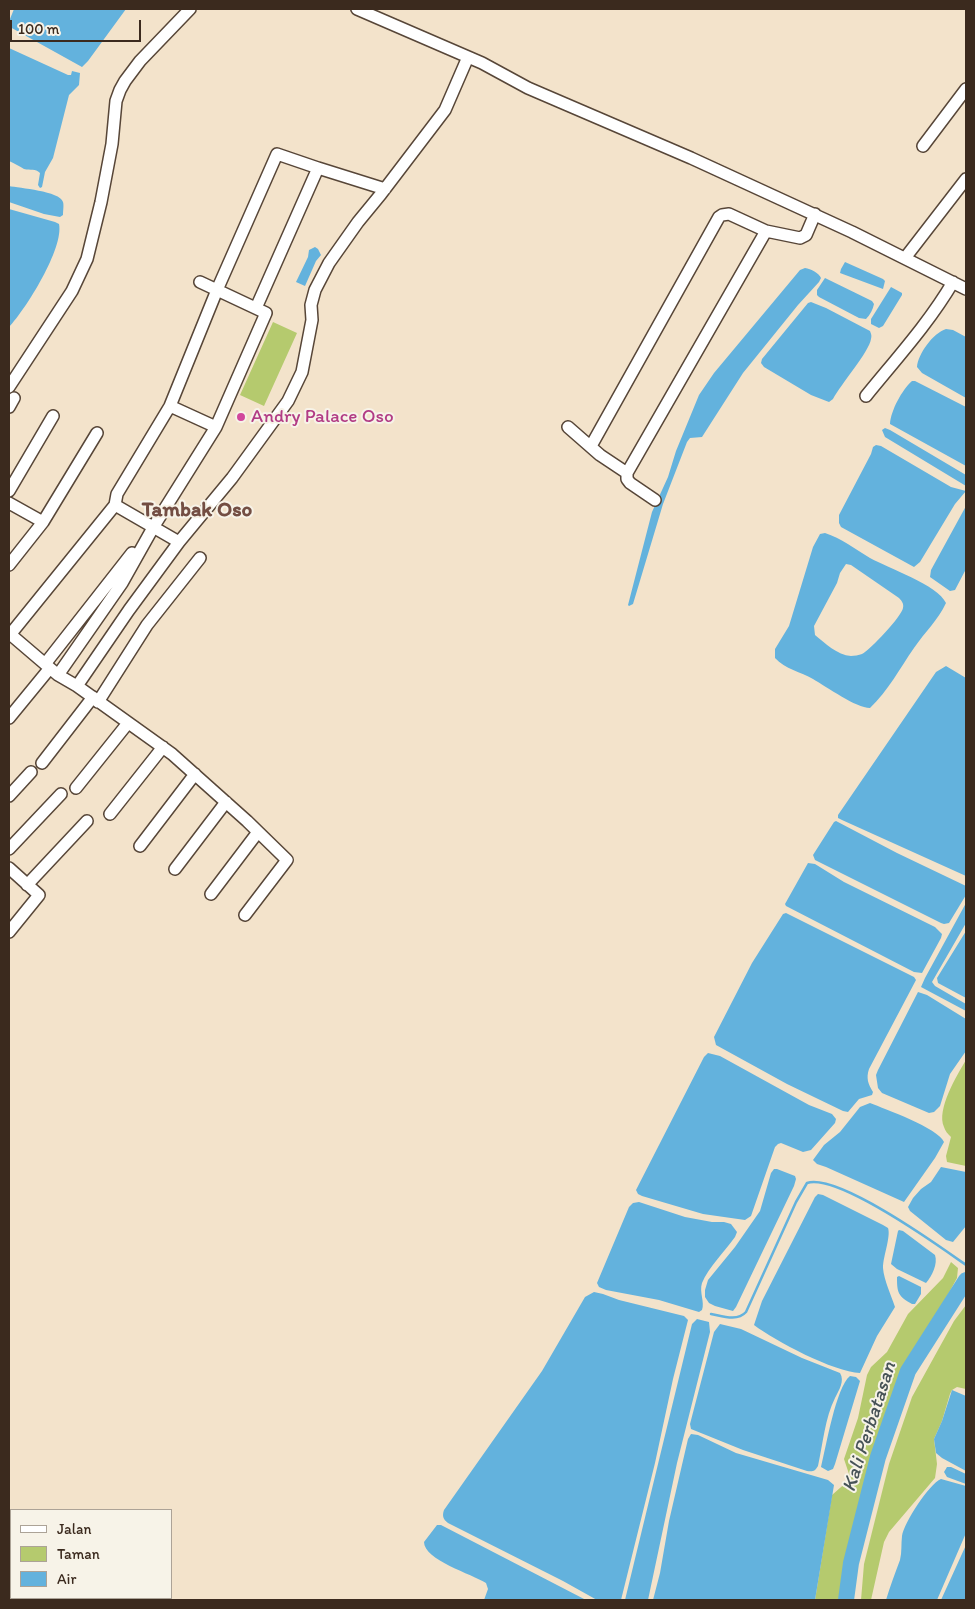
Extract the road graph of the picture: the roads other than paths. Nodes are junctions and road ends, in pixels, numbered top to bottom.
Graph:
1 (190, 9) edge
2 (357, 9) edge
3 (468, 57) junction
4 (966, 89) edge
5 (923, 146) dead end
6 (318, 168) junction
7 (966, 179) edge
8 (385, 189) junction
9 (814, 214) junction
10 (766, 231) junction
11 (905, 258) junction
12 (200, 282) dead end
13 (954, 282) junction
14 (966, 289) edge
15 (217, 290) junction
16 (261, 311) junction
17 (866, 396) dead end
18 (10, 398) edge
19 (170, 406) junction
20 (53, 416) dead end
21 (216, 427) junction
22 (568, 427) dead end
23 (97, 433) dead end
24 (591, 446) junction
25 (627, 473) junction
26 (9, 491) edge
27 (655, 500) dead end
28 (9, 503) edge
29 (115, 505) junction
30 (43, 522) junction
31 (154, 526) junction
32 (179, 542) junction
33 (200, 558) dead end
34 (9, 565) edge
35 (10, 635) edge
36 (51, 669) junction
37 (77, 686) junction
38 (96, 699) junction
39 (9, 718) edge
40 (128, 723) junction
41 (163, 747) junction
42 (42, 762) dead end
43 (31, 772) dead end
44 (195, 774) junction
45 (76, 788) dead end
46 (61, 794) dead end
47 (9, 796) edge
48 (226, 802) junction
49 (110, 814) dead end
50 (87, 821) dead end
51 (258, 832) junction
52 (140, 846) dead end
53 (9, 849) edge
54 (9, 868) edge
55 (176, 869) dead end
56 (27, 885) junction
57 (210, 894) dead end
58 (244, 915) dead end
59 (9, 932) edge

1 - 18 street
2 - 3 street
3 - 8 street
3 - 9 street
4 - 5 street
6 - 8 street
6 - 15 street
6 - 16 street
7 - 11 street
8 - 32 street
9 - 10 street
9 - 11 street
10 - 24 street
10 - 25 street
11 - 13 street
12 - 15 street
13 - 14 street
13 - 17 street
15 - 16 street
15 - 19 street
16 - 21 street
19 - 21 street
19 - 29 street
20 - 26 street
21 - 31 street
22 - 24 street
23 - 30 street
24 - 25 street
25 - 27 street
28 - 30 street
29 - 31 street
29 - 35 street
30 - 34 street
31 - 32 street
31 - 36 street
31 - 36 street
32 - 37 street
33 - 38 street
35 - 36 street
36 - 37 street
36 - 39 street
37 - 38 street
38 - 40 street
38 - 42 street
40 - 41 street
40 - 45 street
41 - 44 street
41 - 49 street
43 - 47 street
44 - 48 street
44 - 52 street
46 - 53 street
48 - 51 street
48 - 55 street
50 - 56 street
51 - 57 street
51 - 58 street
54 - 56 street
56 - 59 street

